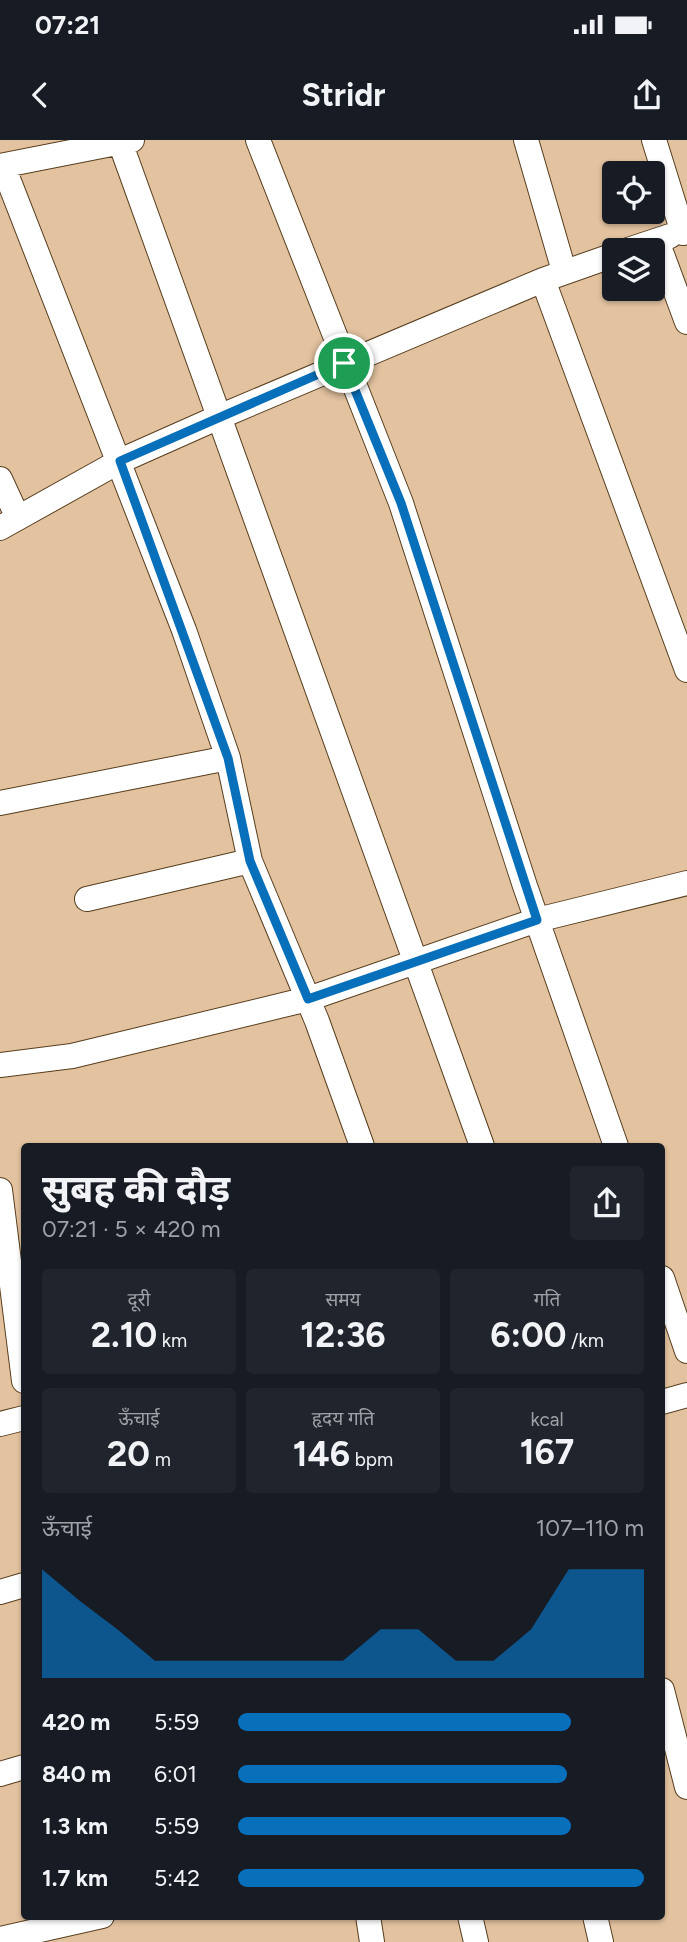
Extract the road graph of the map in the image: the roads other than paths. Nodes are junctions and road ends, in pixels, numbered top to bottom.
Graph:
1 (258, 140) edge
2 (526, 140) edge
3 (654, 140) edge
4 (116, 142) edge
5 (2, 166) edge
6 (685, 232) edge
7 (665, 238) edge
8 (602, 259) edge
9 (665, 263) edge
10 (553, 276) junction
11 (687, 322) edge
12 (344, 363) junction
13 (219, 417) junction
14 (120, 461) junction
15 (0, 479) edge
16 (9, 523) edge
17 (687, 670) edge
18 (228, 758) junction
19 (0, 803) edge
20 (250, 861) junction
21 (687, 883) edge
22 (87, 899) dead end
23 (537, 920) junction
24 (416, 962) junction
25 (308, 999) junction
26 (0, 1065) edge
27 (361, 1143) edge
28 (481, 1143) edge
29 (615, 1143) edge
30 (0, 1190) edge
31 (11, 1263) edge
32 (665, 1287) edge
33 (687, 1351) edge
34 (21, 1354) edge
35 (687, 1395) edge
36 (665, 1401) edge
37 (21, 1419) edge
38 (0, 1424) edge
39 (21, 1587) edge
40 (0, 1592) edge
41 (665, 1702) edge
42 (21, 1768) edge
43 (0, 1774) edge
44 (687, 1787) edge
45 (90, 1920) edge
46 (369, 1920) edge
47 (471, 1920) edge
48 (595, 1920) edge
49 (70, 1927) edge
50 (0, 1940) edge
51 (372, 1942) edge
52 (476, 1942) edge
53 (601, 1942) edge

1 - 12 street
2 - 10 street
3 - 6 street
4 - 5 street
4 - 13 street
5 - 14 street
6 - 7 street
8 - 10 street
9 - 11 street
10 - 12 street
10 - 17 street
12 - 13 street
12 - 23 street
13 - 14 street
13 - 24 street
14 - 16 street
14 - 18 street
15 - 16 street
18 - 19 street
18 - 20 street
20 - 22 street
20 - 25 street
21 - 23 street
23 - 24 street
23 - 29 street
24 - 25 street
24 - 28 street
25 - 26 street
25 - 27 street
30 - 31 street
31 - 34 street
32 - 33 street
35 - 36 street
37 - 38 street
39 - 40 street
41 - 44 street
42 - 43 street
45 - 49 street
46 - 51 street
47 - 52 street
48 - 53 street
49 - 50 street

